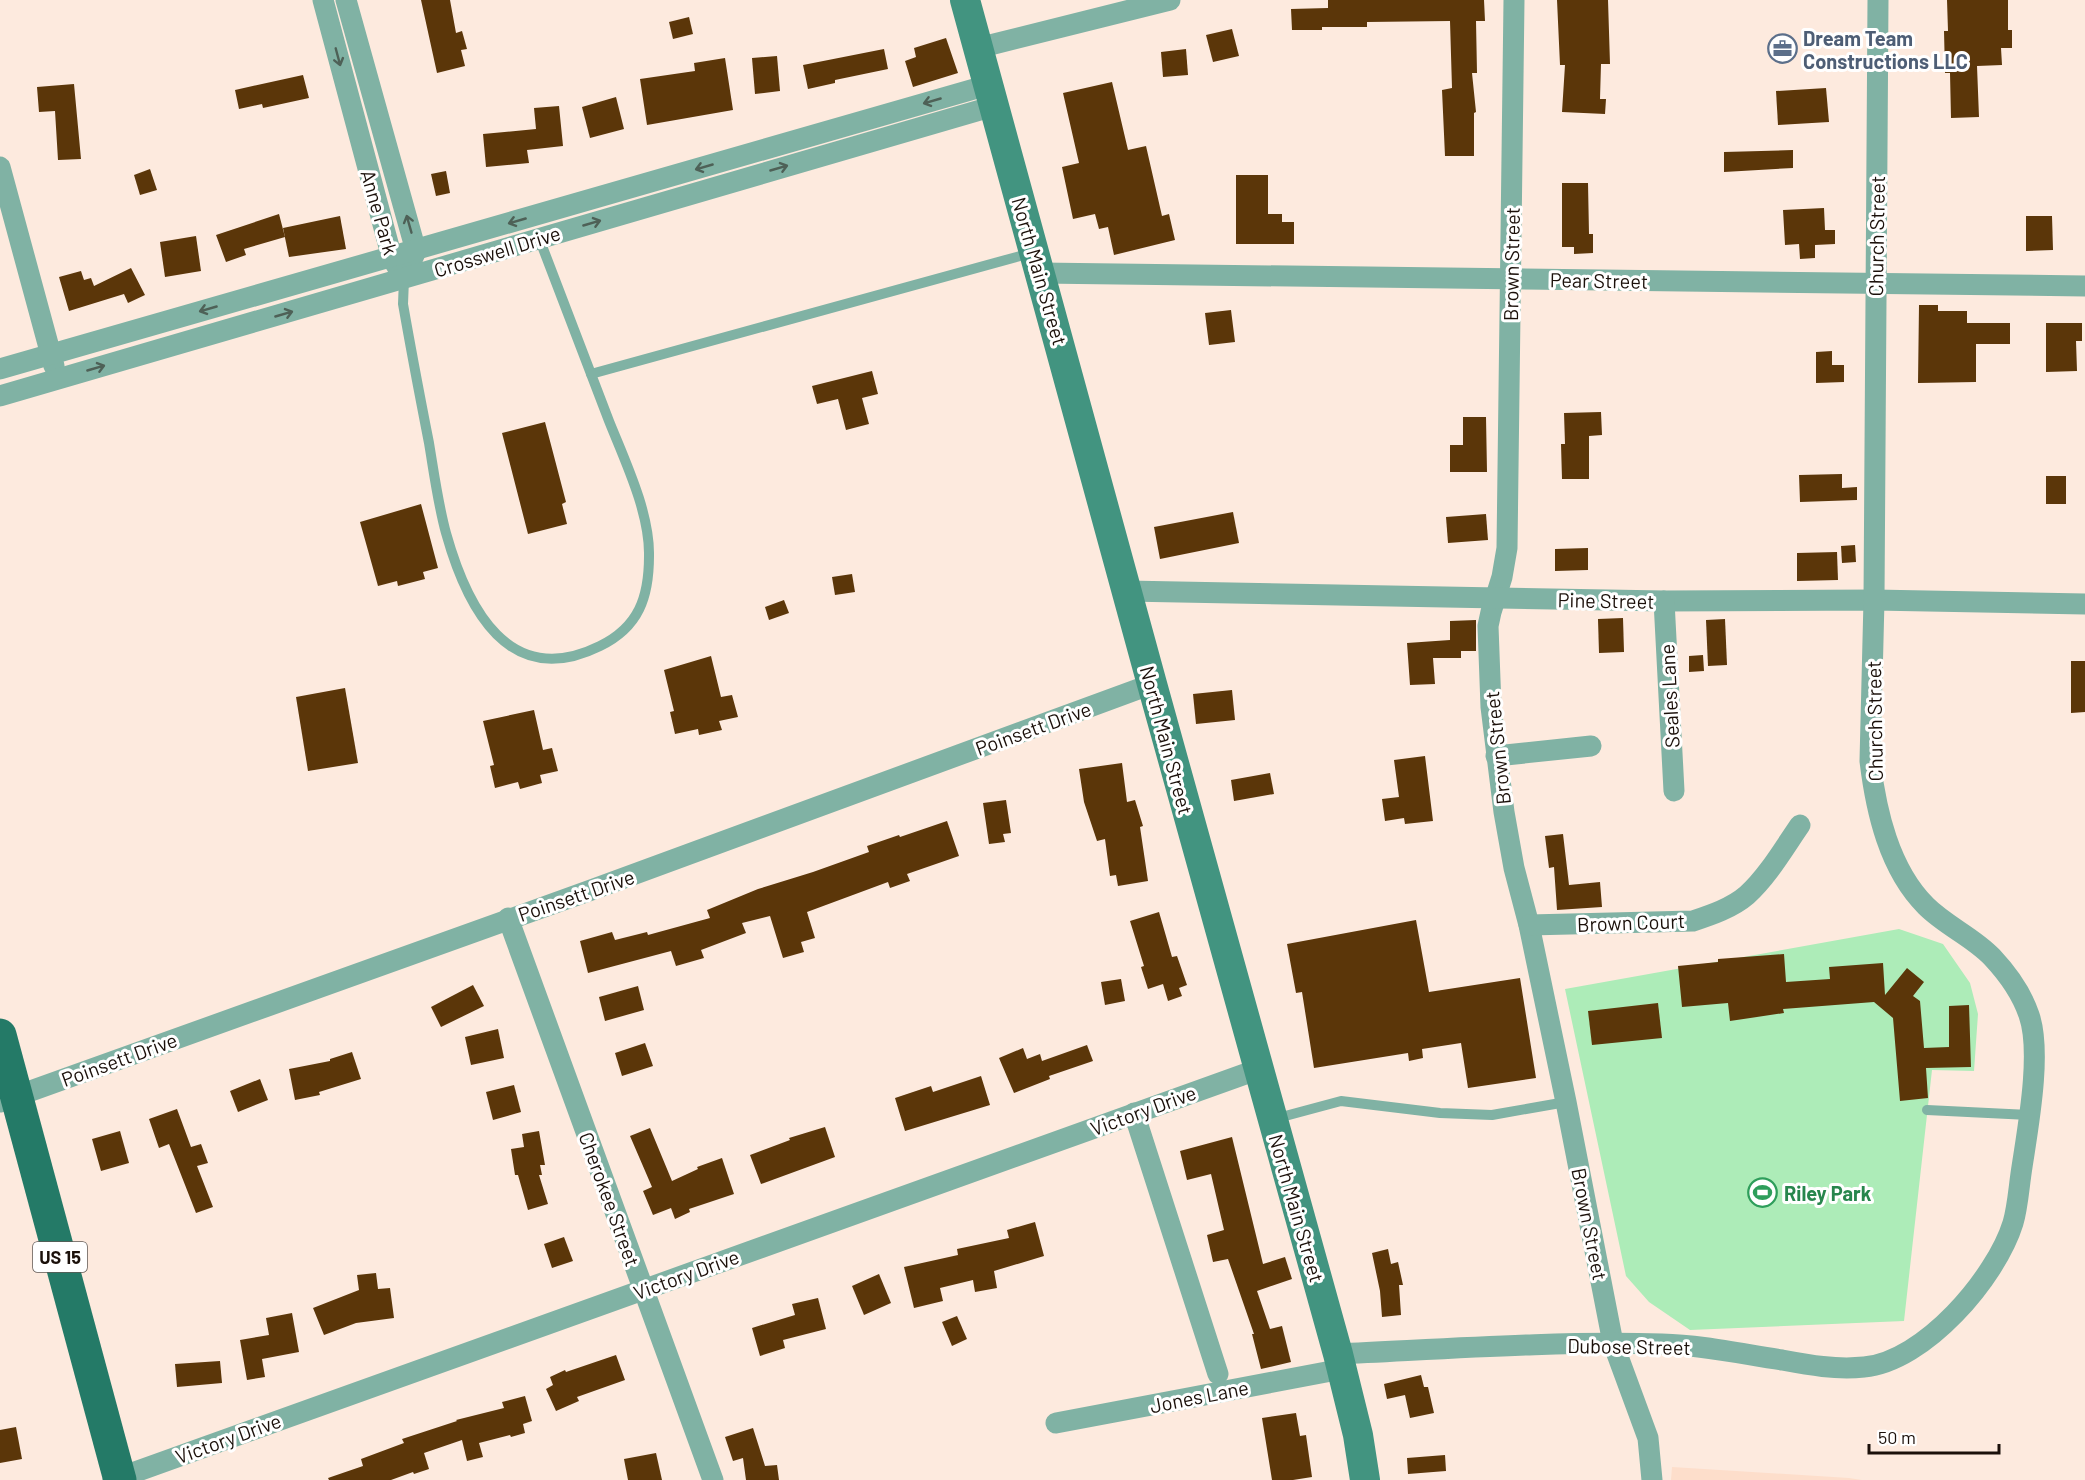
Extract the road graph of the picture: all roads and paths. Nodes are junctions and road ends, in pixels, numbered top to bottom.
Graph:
1 (323, 0) edge
2 (346, 0) edge
3 (965, 0) edge
4 (1170, 0) edge
5 (1514, 0) edge
6 (1878, 0) edge
7 (978, 48) junction
8 (991, 95) junction
9 (0, 167) edge
10 (538, 238) junction
11 (416, 251) junction
12 (392, 258) junction
13 (1038, 263) junction
14 (404, 279) junction
15 (1511, 279) junction
16 (1875, 283) junction
17 (2085, 286) edge
18 (51, 354) junction
19 (0, 369) edge
20 (591, 374) junction
21 (57, 380) junction
22 (0, 396) edge
23 (1126, 591) junction
24 (1494, 598) junction
25 (1874, 600) junction
26 (1664, 601) junction
27 (2085, 604) edge
28 (1152, 684) junction
29 (1591, 746) dead end
30 (1496, 756) junction
31 (1674, 790) dead end
32 (1800, 825) dead end
33 (508, 918) junction
34 (1529, 925) junction
35 (0, 1035) edge
36 (1259, 1069) junction
37 (8, 1099) edge
38 (1566, 1102) junction
39 (1927, 1110) dead end
40 (1134, 1113) junction
41 (2029, 1114) junction
42 (1273, 1119) junction
43 (643, 1289) junction
44 (1613, 1343) junction
45 (1915, 1347) joint
46 (1340, 1362) junction
47 (1218, 1374) dead end
48 (1056, 1423) dead end
49 (118, 1479) edge
50 (713, 1480) edge
51 (1365, 1480) edge
52 (1652, 1480) edge

1 -> 12 street, Anne Park
11 -> 2 street, Anne Park
3 - 7 main road, North Main Street
4 - 7 street
5 - 15 street, Brown Street
6 - 16 street, Church Street
7 - 8 main road, North Main Street
10 -> 8 street, Crosswell Drive
8 -> 11 street, Crosswell Drive
8 - 13 main road, North Main Street
9 - 18 street
10 - 14 street, Crosswell Drive
10 - 20 lane
11 - 12 street, Crosswell Drive
11 - 14 street, Anne Park
12 - 14 street, Anne Park
12 -> 18 street, Crosswell Drive
13 - 15 street, Pear Street
13 - 20 lane
13 - 23 main road, North Main Street
14 - 20 lane
21 -> 14 street, Crosswell Drive
15 - 16 street, Pear Street
15 - 24 street, Brown Street
16 - 17 street, Pear Street
16 - 25 street, Church Street
18 - 19 street, Crosswell Drive
18 - 21 street
21 - 22 street, Crosswell Drive
23 - 24 street, Pine Street
23 - 28 main road, North Main Street
24 - 26 street, Pine Street
24 - 30 street, Brown Street
25 - 26 street, Pine Street
25 - 27 street, Pine Street
25 - 41 street, Church Street
26 - 31 street, Seales Lane
28 - 33 street, Poinsett Drive
28 - 36 main road, North Main Street
29 - 30 street
30 - 34 street, Brown Street
32 - 34 street, Brown Court
33 - 37 street, Poinsett Drive
33 - 43 street, Cherokee Street
34 - 38 street, Brown Street
35 - 37 main road, US 15
36 - 40 street, Victory Drive
36 - 42 main road, North Main Street
37 - 49 main road, US 15
38 - 42 lane
38 - 44 street, Brown Street
39 - 41 lane
40 - 43 street, Victory Drive
40 - 47 street
41 - 45 street, Church Street
42 - 46 main road, North Main Street
43 - 49 street, Victory Drive
43 - 50 street, Cherokee Street
44 - 45 street, Dubose Street
44 - 46 street, Dubose Street
44 - 52 street, Brown Street
46 - 48 street, Jones Lane
46 - 51 main road, North Main Street

